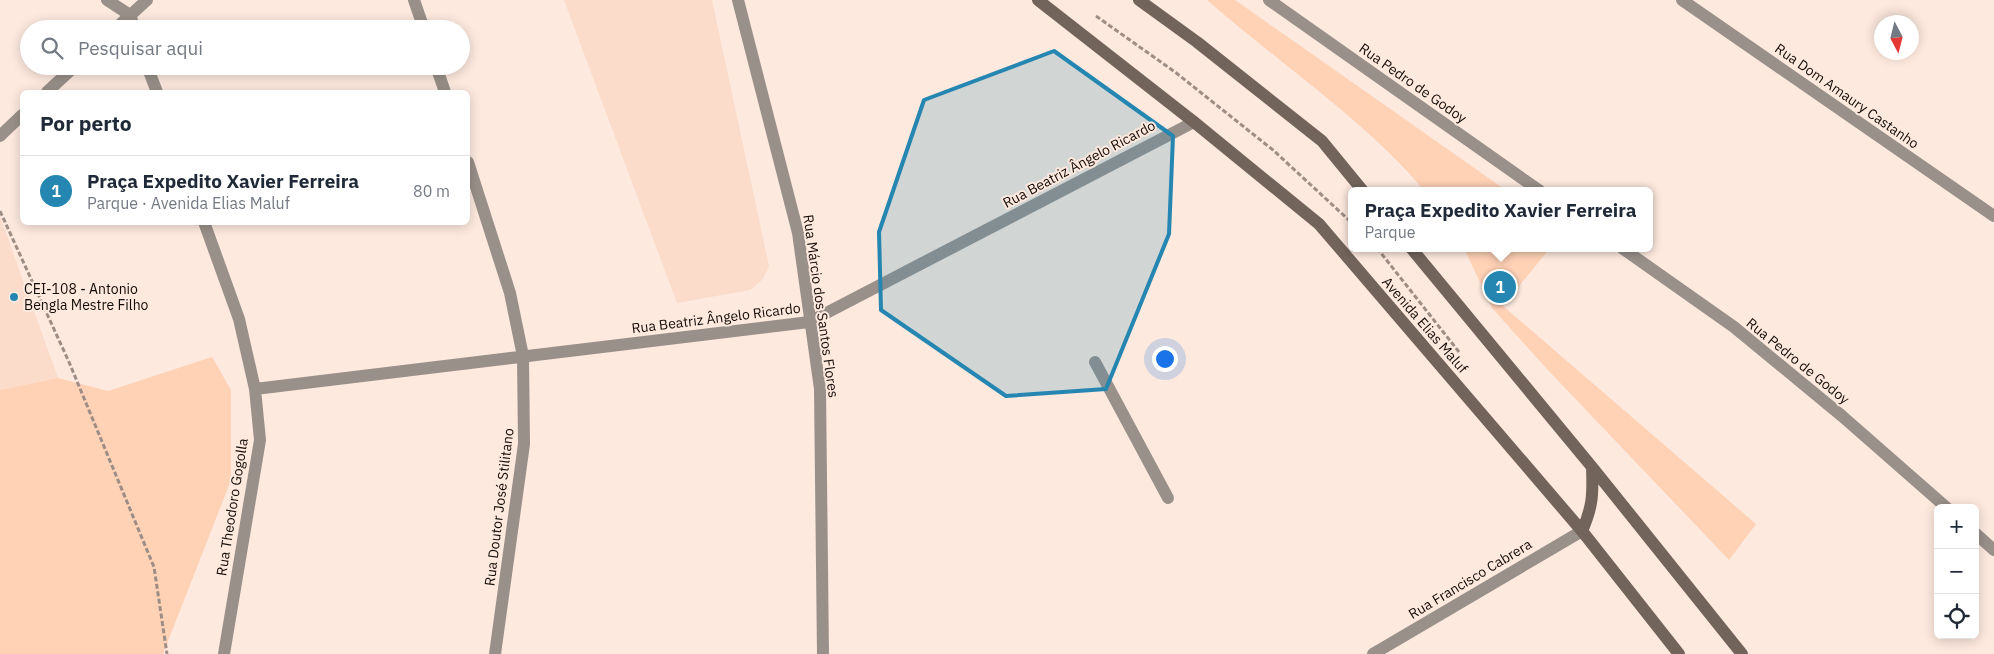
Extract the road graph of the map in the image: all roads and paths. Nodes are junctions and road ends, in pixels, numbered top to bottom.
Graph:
1 (107, 0) edge
2 (146, 0) edge
3 (414, 0) edge
4 (738, 0) edge
5 (1038, 0) edge
6 (1269, 0) edge
7 (1682, 0) edge
8 (1142, 1) edge
9 (1089, 11) dead end
10 (130, 15) junction
11 (125, 20) edge
12 (132, 20) edge
13 (421, 20) edge
14 (65, 75) edge
15 (150, 75) edge
16 (439, 75) edge
17 (49, 90) edge
18 (155, 90) edge
19 (444, 90) edge
20 (20, 117) edge
21 (1194, 122) junction
22 (2, 131) edge
23 (470, 168) edge
24 (1360, 187) edge
25 (1534, 187) edge
26 (0, 211) edge
27 (1994, 216) edge
28 (1348, 219) edge
29 (205, 225) edge
30 (1414, 252) edge
31 (1628, 252) edge
32 (809, 322) junction
33 (523, 356) junction
34 (1095, 362) dead end
35 (255, 389) junction
36 (1592, 467) junction
37 (1168, 498) dead end
38 (1942, 504) edge
39 (1582, 531) junction
40 (1979, 537) edge
41 (1994, 550) edge
42 (167, 654) edge
43 (224, 654) edge
44 (495, 654) edge
45 (823, 654) edge
46 (1373, 654) edge
47 (1679, 654) edge
48 (1742, 654) edge

1 - 10 street
2 - 10 street
3 - 13 street
4 - 32 street, Rua Márcio dos Santos Flores
5 - 21 main road, Avenida Elias Maluf
6 - 25 street, Rua Pedro de Godoy
7 - 27 street, Rua Dom Amaury Castanho
8 - 24 main road
9 - 28 path
10 - 11 street
10 - 12 street
14 - 17 street
15 - 18 street
16 - 19 street
20 - 22 street
21 - 32 street, Rua Beatriz Ângelo Ricardo
21 - 39 main road, Avenida Elias Maluf
23 - 33 street, Rua Doutor José Stilitano
26 - 42 path
29 - 35 street, Rua Theodoro Gogolla
30 - 36 main road
31 - 38 street, Rua Pedro de Godoy
32 - 33 street, Rua Beatriz Ângelo Ricardo
32 - 45 street, Rua Márcio dos Santos Flores
33 - 35 street, Rua Beatriz Ângelo Ricardo
33 - 44 street, Rua Doutor José Stilitano
34 - 37 street
35 - 43 street, Rua Theodoro Gogolla
36 - 39 main road
36 - 48 main road
39 - 46 street, Rua Francisco Cabrera
39 - 47 main road, Avenida Elias Maluf
40 - 41 street

